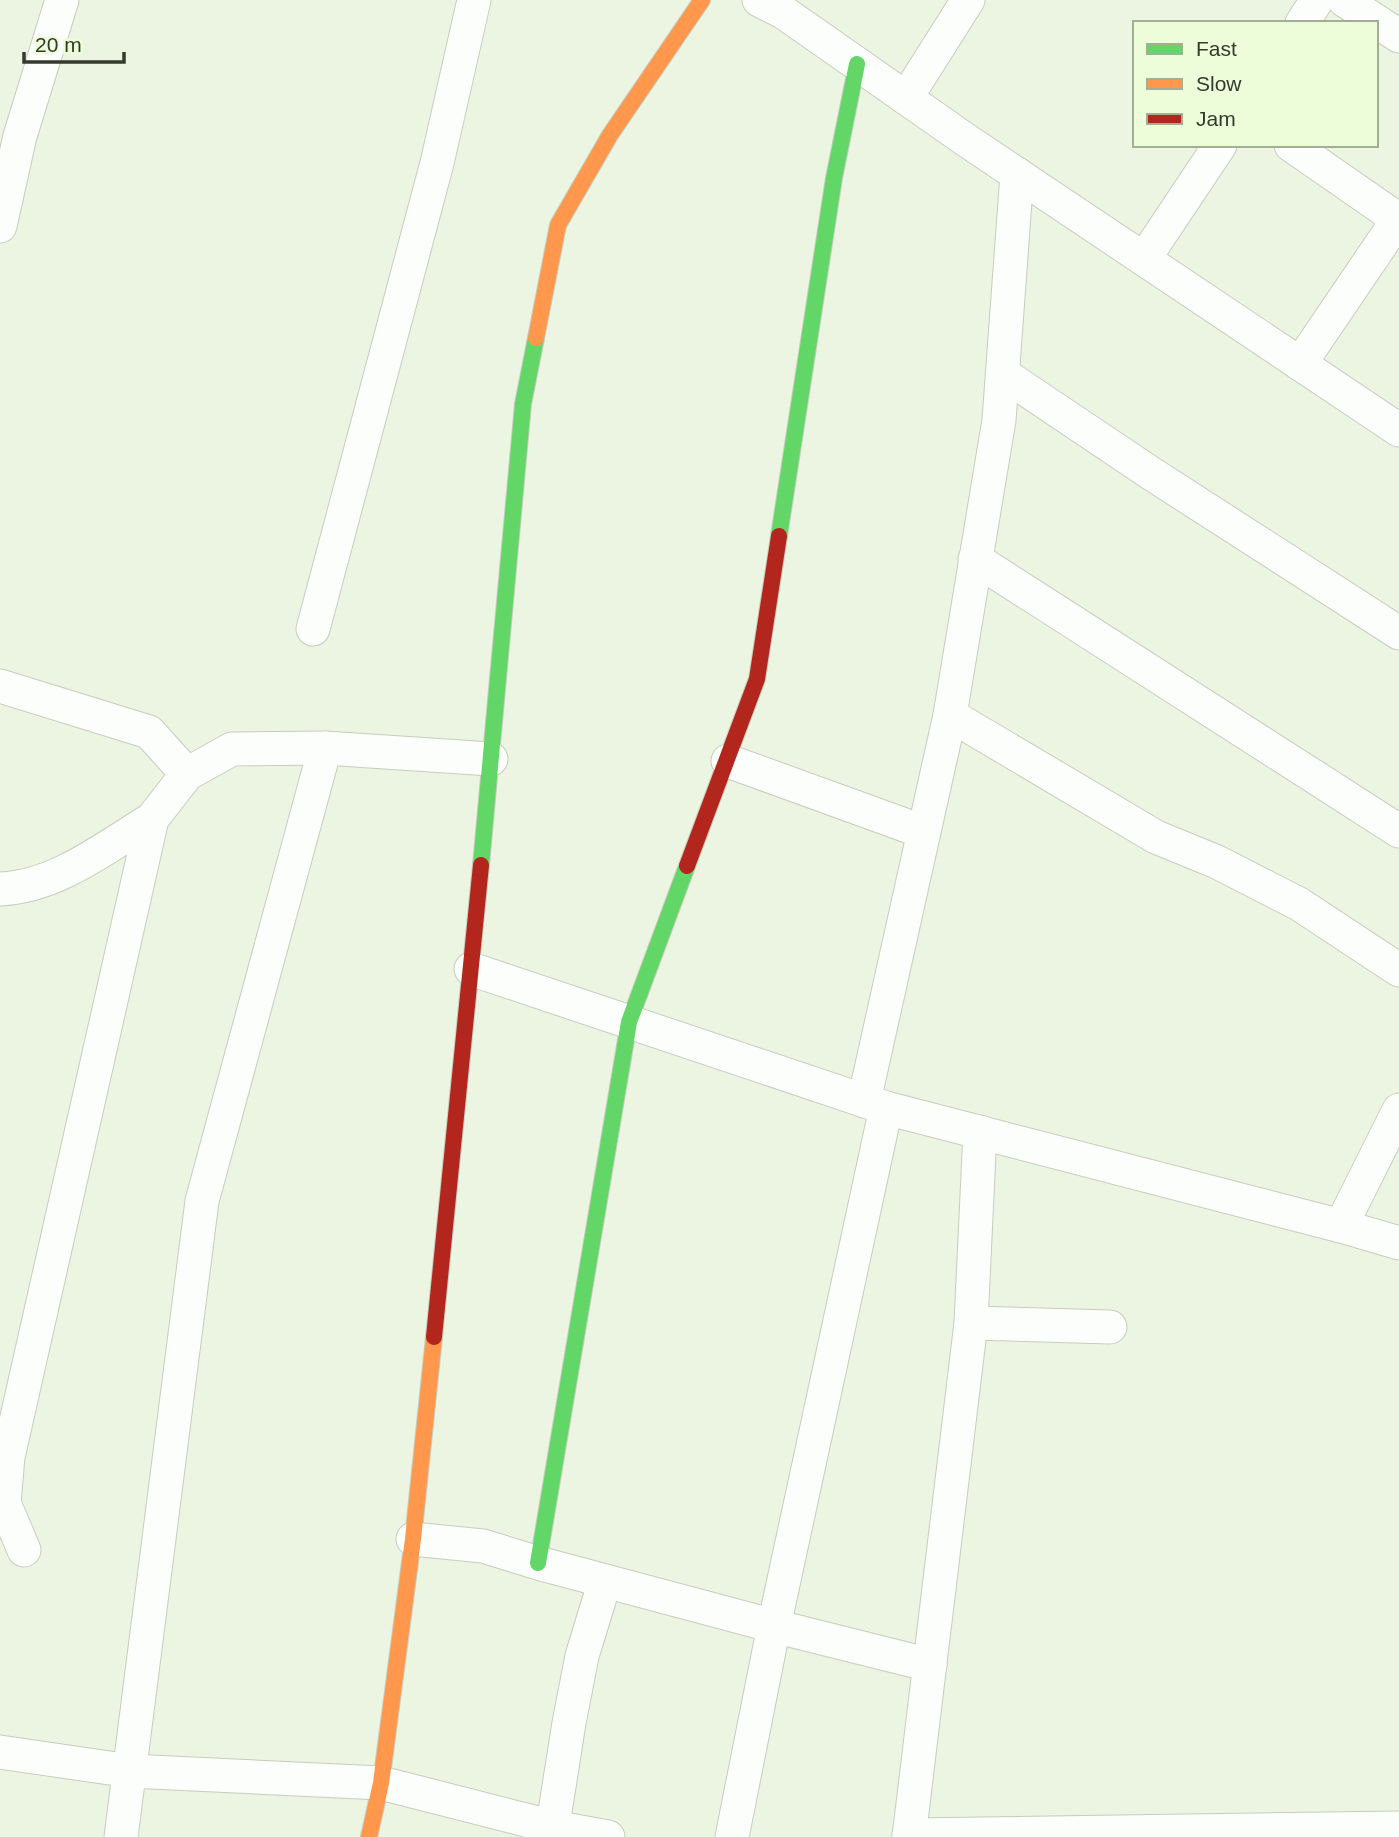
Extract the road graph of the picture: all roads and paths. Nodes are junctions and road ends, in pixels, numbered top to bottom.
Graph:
1 (62, 0) edge
2 (474, 0) edge
3 (702, 0) edge
4 (759, 0) edge
5 (968, 0) edge
6 (1317, 0) edge
7 (1344, 0) edge
8 (1303, 21) edge
9 (1376, 21) edge
10 (1378, 22) edge
11 (1399, 36) edge
12 (857, 64) junction
13 (906, 98) junction
14 (10, 137) edge
15 (1219, 147) edge
16 (1294, 147) edge
17 (1017, 174) junction
18 (1399, 219) edge
19 (0, 226) edge
20 (1144, 259) junction
21 (1300, 364) junction
22 (1003, 374) junction
23 (1399, 430) edge
24 (975, 559) junction
25 (313, 629) dead end
26 (1399, 633) edge
27 (0, 686) edge
28 (950, 715) junction
29 (325, 748) junction
30 (491, 759) junction
31 (728, 761) junction
32 (187, 774) junction
33 (152, 819) junction
34 (1399, 831) edge
35 (924, 832) junction
36 (0, 889) edge
37 (471, 969) junction
38 (1399, 970) edge
39 (629, 1022) junction
40 (875, 1104) junction
41 (1399, 1110) edge
42 (980, 1132) junction
43 (1341, 1226) junction
44 (1399, 1243) edge
45 (971, 1323) junction
46 (1110, 1327) dead end
47 (413, 1539) junction
48 (24, 1550) dead end
49 (538, 1563) junction
50 (605, 1581) junction
51 (774, 1626) junction
52 (930, 1665) junction
53 (0, 1752) edge
54 (130, 1771) junction
55 (381, 1783) junction
56 (1399, 1828) edge
57 (552, 1832) edge
58 (1255, 1833) edge
59 (909, 1836) edge
60 (121, 1837) edge
61 (369, 1837) edge
62 (608, 1837) edge
63 (732, 1837) edge

1 - 14 street
2 - 25 street
3 - 30 street
4 - 12 street
5 - 13 street
6 - 8 street
7 - 9 street
10 - 11 street
12 - 13 street
12 - 31 street
13 - 17 street
14 - 19 street
15 - 20 street
16 - 18 street
17 - 20 street
17 - 22 street
18 - 21 street
20 - 21 street
21 - 23 street
22 - 24 street
22 - 26 street
24 - 28 street
24 - 34 street
27 - 32 street
28 - 35 street
28 - 38 street
29 - 30 street
29 - 32 street
29 - 54 street
30 - 37 street
31 - 35 street
31 - 39 street
32 - 33 street
33 - 36 street
33 - 48 street
35 - 40 street
37 - 39 street
37 - 47 street
39 - 40 street
39 - 49 street
40 - 42 street
40 - 51 street
41 - 43 street
42 - 43 street
42 - 45 street
43 - 44 street
45 - 46 street
45 - 52 street
47 - 49 street
47 - 55 street
49 - 50 street
50 - 51 street
50 - 57 street
51 - 52 street
51 - 63 street
52 - 59 street
53 - 54 street
54 - 55 street
54 - 60 street
55 - 57 street
55 - 61 street
56 - 58 street
57 - 62 street
58 - 59 street

